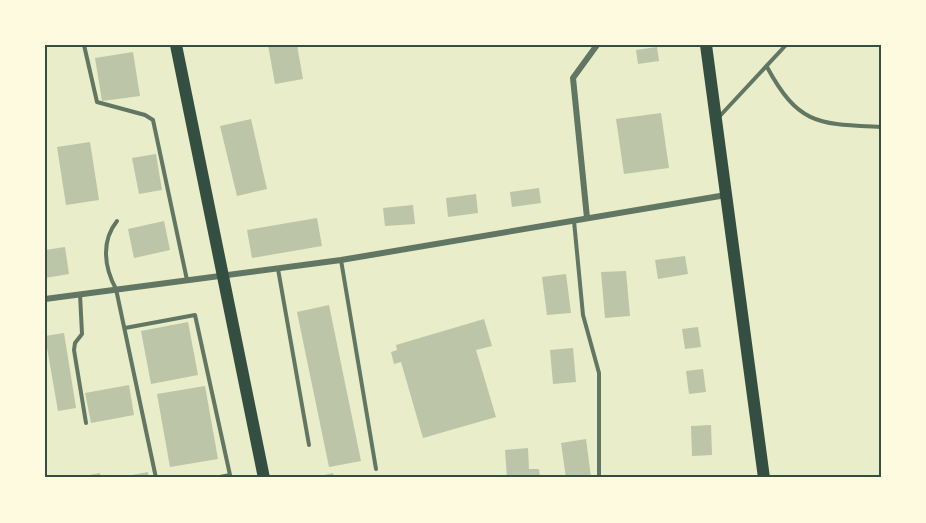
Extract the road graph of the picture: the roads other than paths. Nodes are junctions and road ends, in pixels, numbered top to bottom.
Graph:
1 (84, 45) edge
2 (176, 45) edge
3 (597, 45) edge
4 (706, 45) edge
5 (786, 45) edge
6 (767, 67) junction
7 (718, 118) junction
8 (881, 127) edge
9 (727, 195) junction
10 (587, 218) junction
11 (574, 220) junction
12 (117, 221) dead end
13 (341, 260) junction
14 (278, 269) junction
15 (222, 275) junction
16 (187, 280) junction
17 (116, 289) junction
18 (80, 294) junction
19 (45, 299) edge
20 (125, 328) junction
21 (86, 423) dead end
22 (309, 445) dead end
23 (376, 469) dead end
24 (156, 478) edge
25 (215, 478) edge
26 (264, 478) edge
27 (599, 478) edge
28 (764, 478) edge

1 - 16 lane
2 - 15 highway
3 - 10 street
4 - 7 highway
5 - 6 lane
6 - 7 lane
6 - 8 lane
7 - 9 highway
9 - 10 street
9 - 28 highway
10 - 11 street
11 - 13 street
11 - 27 lane
12 - 17 lane
13 - 14 street
13 - 23 lane
14 - 15 street
14 - 22 lane
15 - 16 street
15 - 26 highway
16 - 17 street
17 - 18 street
17 - 20 lane
18 - 19 street
18 - 21 lane
20 - 24 lane
20 - 25 lane

